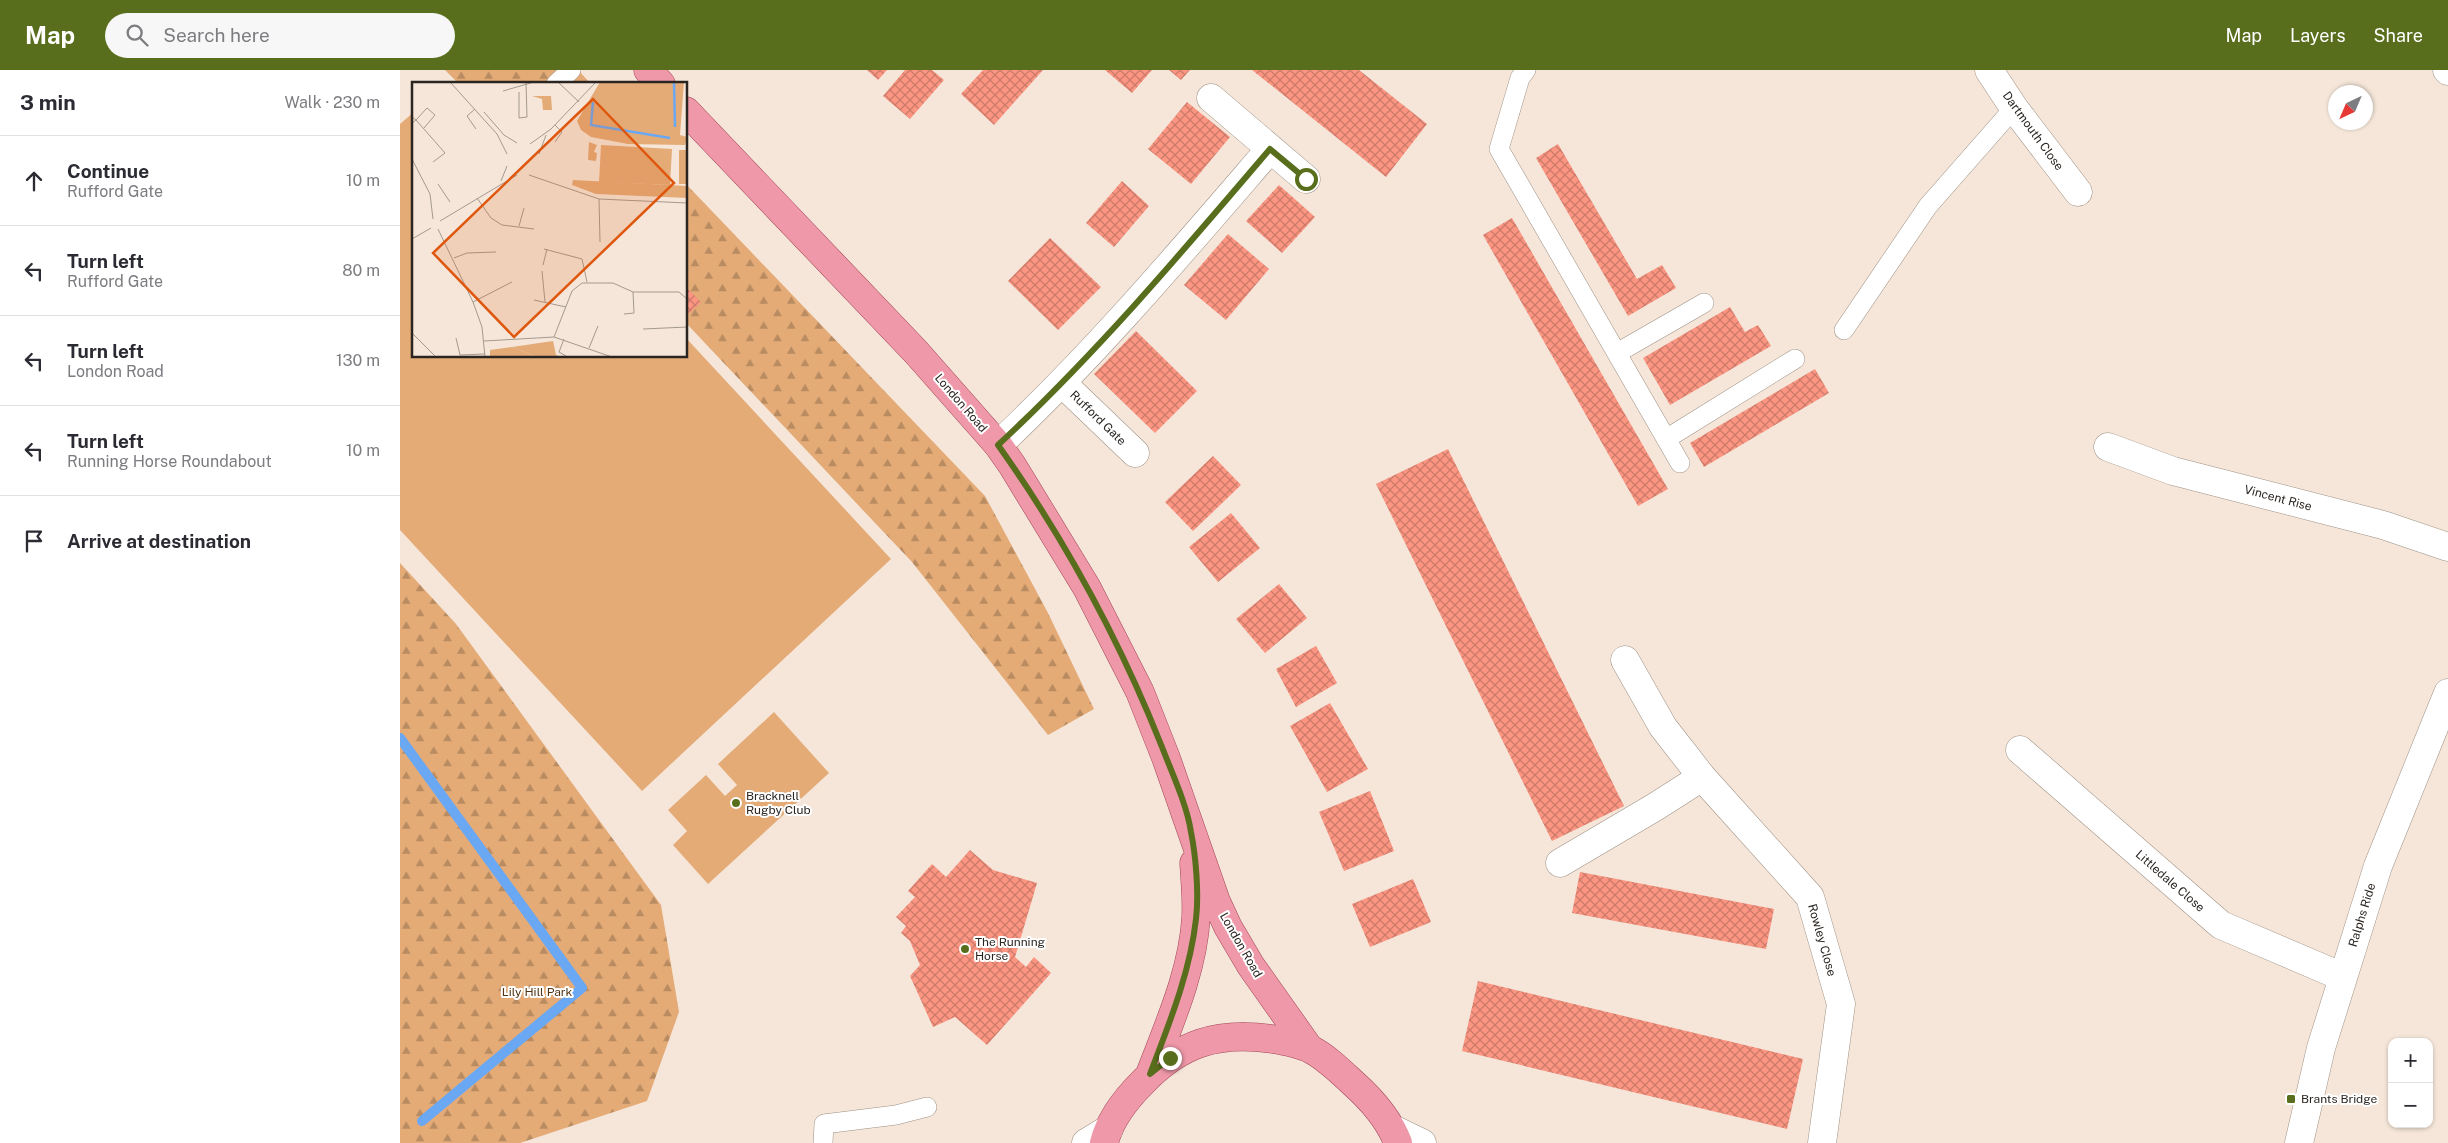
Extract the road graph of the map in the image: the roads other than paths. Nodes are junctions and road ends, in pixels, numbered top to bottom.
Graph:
1 (571, 70) edge
2 (648, 70) edge
3 (1526, 70) edge
4 (1989, 70) edge
5 (558, 82) edge
6 (659, 82) edge
7 (1211, 98) dead end
8 (2014, 108) junction
9 (688, 113) edge
10 (1270, 149) junction
11 (1306, 179) dead end
12 (2078, 192) dead end
13 (1704, 303) dead end
14 (1844, 330) dead end
15 (1617, 353) junction
16 (1795, 360) dead end
17 (1062, 382) junction
18 (1666, 439) junction
19 (998, 445) junction
20 (2108, 447) dead end
21 (1135, 453) dead end
22 (1680, 463) dead end
23 (2448, 547) edge
24 (1625, 660) dead end
25 (2448, 693) edge
26 (2020, 750) dead end
27 (1702, 777) junction
28 (1191, 832) junction
29 (1560, 863) dead end
30 (2343, 977) junction
31 (1309, 1048) junction
32 (1150, 1074) junction
33 (927, 1107) dead end
34 (1395, 1136) edge
35 (1100, 1138) edge
36 (823, 1143) edge
37 (1422, 1143) edge
38 (1822, 1143) edge
39 (2299, 1143) edge

1 - 5 lane
2 - 6 main road
3 - 15 lane
4 - 8 street, Dartmouth Close
7 - 10 street
8 - 12 street, Dartmouth Close
8 - 14 lane
9 - 19 main road, London Road
10 - 11 street
10 - 17 street, Rufford Gate
13 - 15 lane
15 - 18 lane
16 - 18 lane
17 - 19 street, Rufford Gate
17 - 21 street, Rufford Gate
18 - 22 lane
19 - 28 main road, London Road
20 - 23 street, Vincent Rise
24 - 27 street, Rowley Close
25 - 30 street, Ralphs Ride
26 - 30 street, Littledale Close
27 - 29 street
27 - 38 street, Rowley Close
28 - 31 main road, London Road
28 - 32 main road, London Road
30 - 39 street, Ralphs Ride
31 - 32 main road
31 - 34 main road
32 - 35 main road
33 - 36 lane
34 - 37 street

